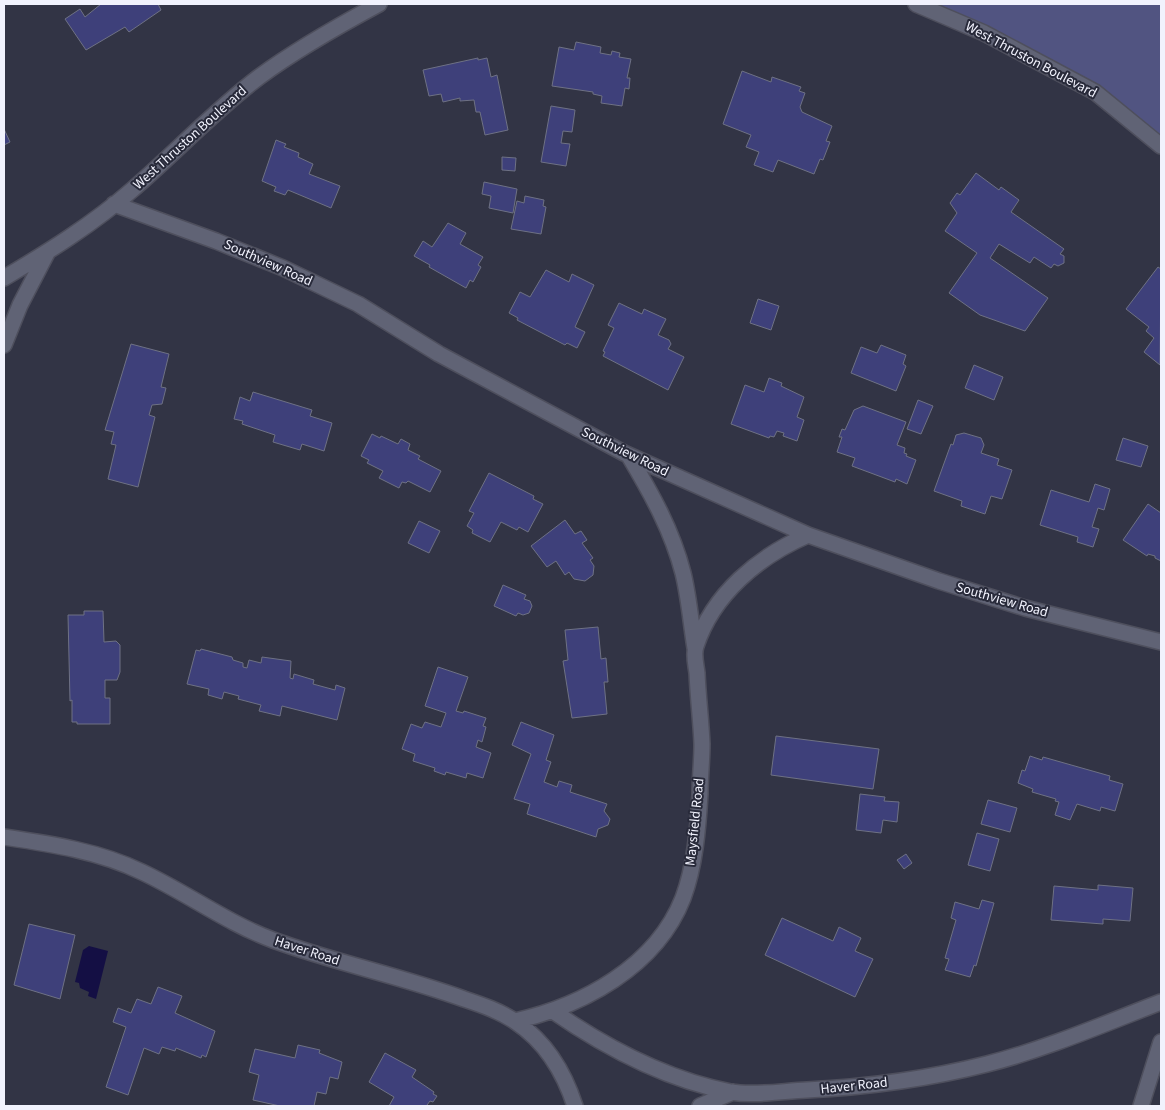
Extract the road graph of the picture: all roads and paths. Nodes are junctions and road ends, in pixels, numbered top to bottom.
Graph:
1 (379, 4) edge
2 (916, 4) edge
3 (1161, 146) edge
4 (114, 204) junction
5 (47, 253) junction
6 (4, 278) edge
7 (4, 344) edge
8 (628, 456) junction
9 (808, 535) junction
10 (1161, 642) edge
11 (695, 648) junction
12 (4, 837) edge
13 (1161, 1002) edge
14 (553, 1011) junction
15 (515, 1021) junction
16 (1161, 1042) edge
17 (733, 1092) junction
18 (575, 1106) edge
19 (700, 1106) edge
20 (1141, 1106) edge

1 - 4 street, West Thruston Boulevard
2 - 3 street, West Thruston Boulevard
4 - 5 street, West Thruston Boulevard
4 - 8 street, Southview Road
5 - 6 street, West Thruston Boulevard
5 - 7 street
8 - 9 street, Southview Road
8 - 11 street, Maysfield Road
9 - 10 street, Southview Road
9 - 11 street, Maysfield Road
11 - 14 street, Maysfield Road
12 - 15 street, Haver Road
13 - 17 street, Haver Road
14 - 15 street, Maysfield Road
14 - 17 street, Haver Road
15 - 18 street, Haver Road
16 - 20 street
17 - 19 street

